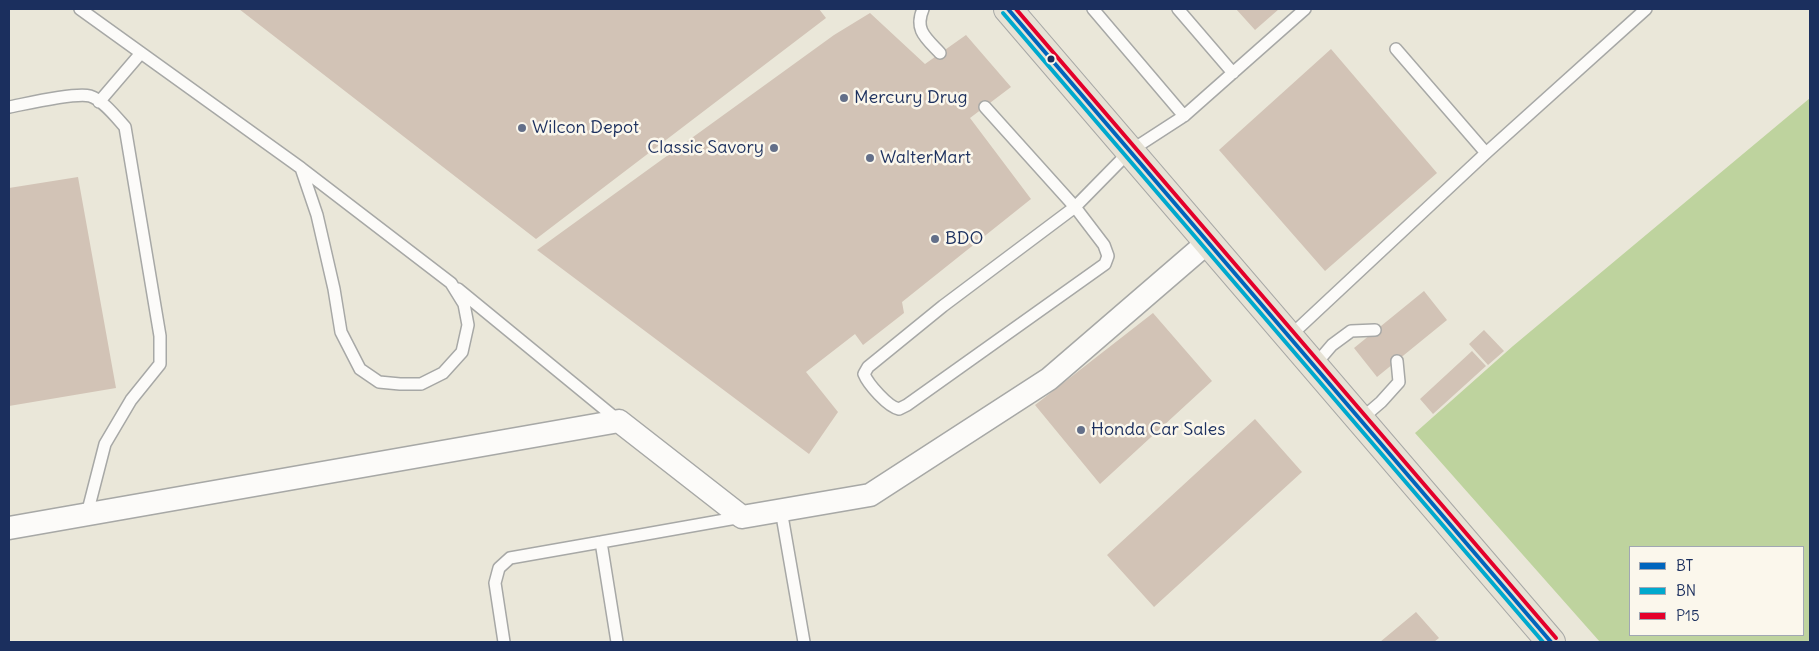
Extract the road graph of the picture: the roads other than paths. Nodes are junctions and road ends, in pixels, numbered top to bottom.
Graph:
1 (80, 9) edge
2 (923, 9) edge
3 (1008, 9) edge
4 (1093, 9) edge
5 (1178, 9) edge
6 (1305, 9) edge
7 (1646, 9) edge
8 (1396, 49) dead end
9 (141, 53) junction
10 (940, 53) dead end
11 (1233, 72) junction
12 (99, 102) junction
13 (9, 107) edge
14 (986, 107) dead end
15 (1184, 116) junction
16 (1130, 151) junction
17 (1486, 152) junction
18 (301, 168) junction
19 (1075, 207) junction
20 (1208, 242) junction
21 (451, 283) junction
22 (1375, 330) dead end
23 (1289, 337) junction
24 (1397, 362) dead end
25 (1314, 366) junction
26 (1360, 420) junction
27 (619, 421) junction
28 (780, 510) junction
29 (87, 514) junction
30 (742, 517) junction
31 (9, 528) edge
32 (601, 542) junction
33 (504, 642) edge
34 (618, 642) edge
35 (804, 642) edge
36 (1551, 642) edge

1 - 9 lane
2 - 10 lane
3 - 16 main road
4 - 15 lane
5 - 11 lane
6 - 11 lane
7 - 17 lane
8 - 17 lane
9 - 12 lane
9 - 18 lane
11 - 15 lane
12 - 13 lane
12 - 29 lane
14 - 19 lane
15 - 16 lane
16 - 19 lane
16 - 20 main road
17 - 23 lane
18 - 21 lane
18 - 21 lane
19 - 19 lane
20 - 23 main road
20 - 28 street
21 - 27 lane
22 - 25 lane
23 - 25 main road
24 - 26 lane
25 - 26 main road
26 - 36 main road
27 - 29 street
27 - 30 street
28 - 30 street
28 - 35 lane
29 - 31 street
30 - 32 lane
32 - 33 lane
32 - 34 lane

